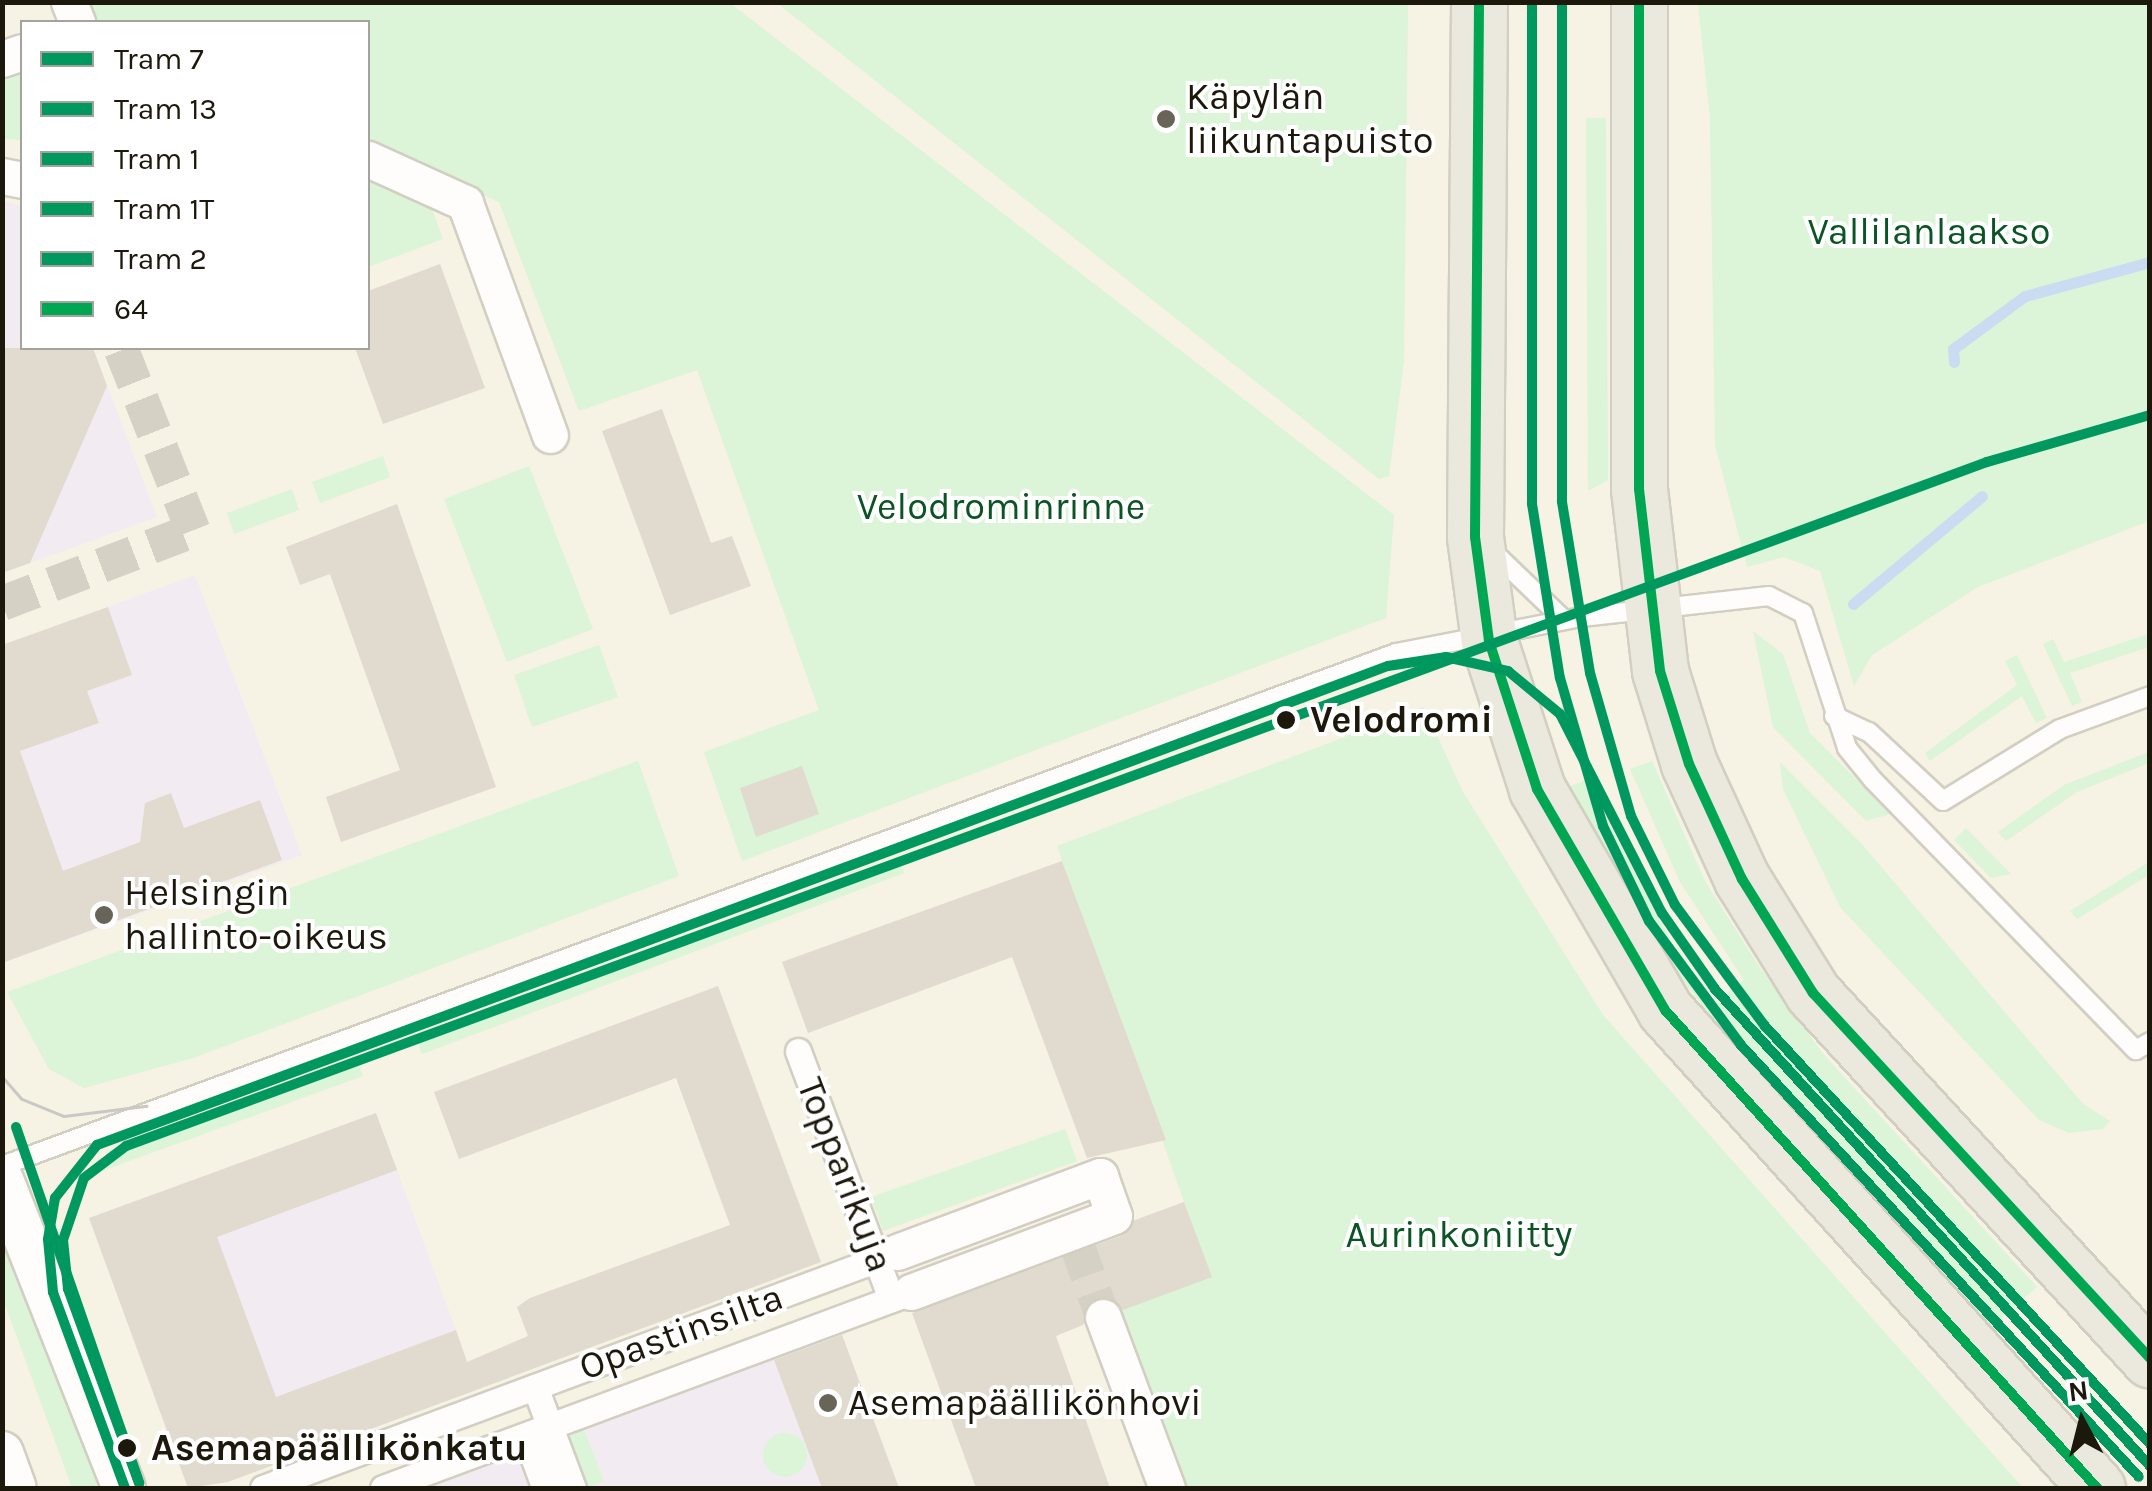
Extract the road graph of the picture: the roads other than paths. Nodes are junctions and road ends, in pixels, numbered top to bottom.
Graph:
1 (1480, 2) edge
2 (1639, 2) edge
3 (370, 160) edge
4 (550, 434) dead end
5 (1474, 537) junction
6 (1650, 612) junction
7 (1564, 620) junction
8 (1487, 634) junction
9 (2150, 696) edge
10 (1834, 716) junction
11 (2150, 1042) edge
12 (798, 1051) dead end
13 (2, 1166) edge
14 (2, 1180) edge
15 (887, 1256) junction
16 (836, 1275) junction
17 (901, 1296) junction
18 (851, 1314) junction
19 (1103, 1318) tunnel mouth
20 (2150, 1360) edge
21 (535, 1387) junction
22 (450, 1419) junction
23 (545, 1435) junction
24 (2, 1453) edge
25 (464, 1458) junction
26 (436, 1482) edge
27 (295, 1483) edge
28 (15, 1488) edge
29 (124, 1488) edge
30 (263, 1488) edge
31 (383, 1488) edge
32 (550, 1488) edge
33 (573, 1488) edge
34 (1167, 1488) edge
35 (2096, 1488) edge

1 - 5 main road
2 - 6 main road
3 - 4 street
5 - 7 lane
5 - 8 main road
6 - 7 lane
6 - 10 lane
6 - 20 main road
7 - 8 lane
8 - 13 lane
8 - 35 main road
9 - 10 lane
10 - 11 lane
12 - 15 street, Topparikuja
14 - 29 street
15 - 16 street, Opastinsilta
15 - 17 street, Topparikuja
15 - 17 street, Opastinsilta
16 - 18 street, Topparikuja
16 - 21 street, Opastinsilta
17 - 18 street, Opastinsilta
18 - 23 street, Opastinsilta
19 - 34 street
21 - 22 street, Opastinsilta
21 - 23 street
22 - 25 street
22 - 27 street, Opastinsilta
23 - 25 street, Opastinsilta
23 - 32 street
23 - 33 street
24 - 28 street
25 - 26 street, Opastinsilta
26 - 31 street, Opastinsilta
27 - 30 street, Opastinsilta

